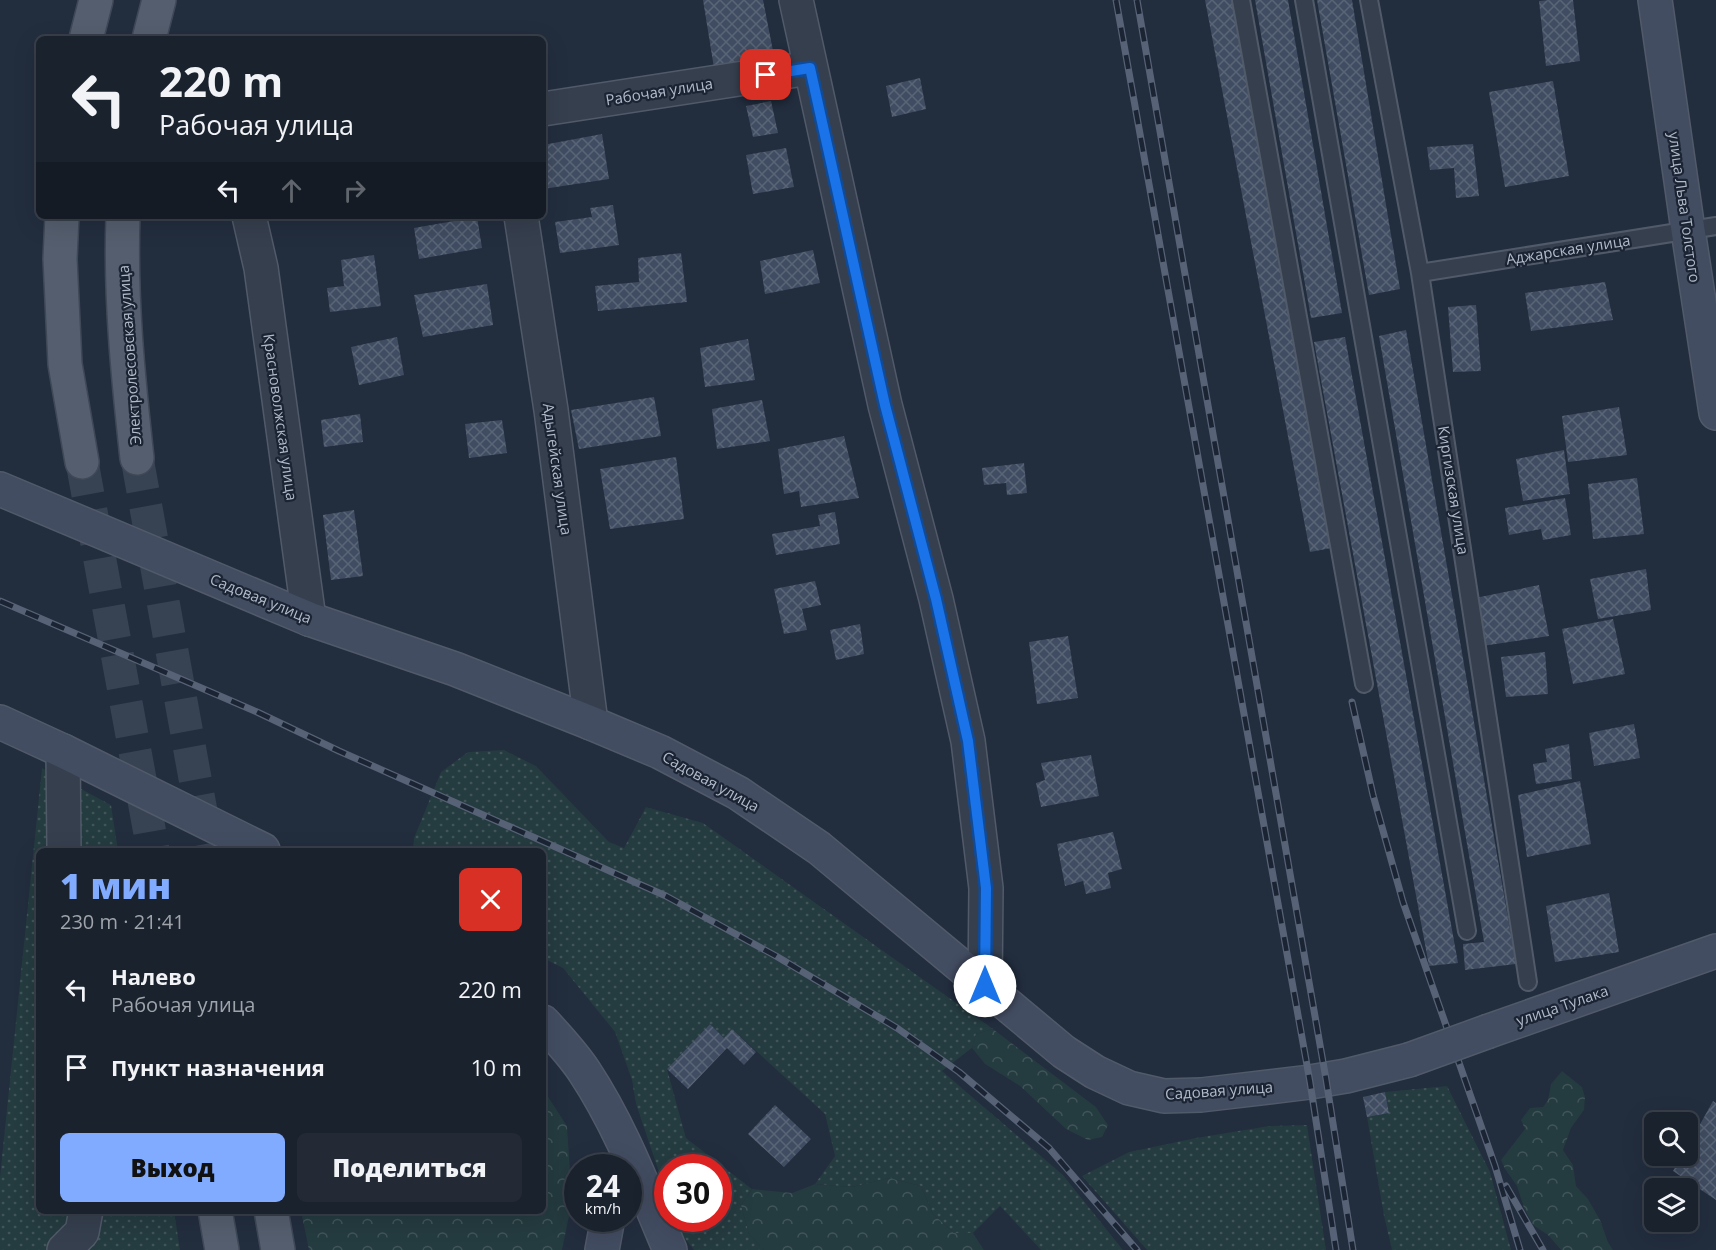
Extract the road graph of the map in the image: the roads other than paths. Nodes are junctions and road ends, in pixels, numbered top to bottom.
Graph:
1 (96, 0) edge
2 (159, 0) edge
3 (796, 0) edge
4 (1241, 0) edge
5 (1304, 0) edge
6 (1369, 0) edge
7 (1655, 0) edge
8 (87, 36) edge
9 (150, 36) edge
10 (810, 68) junction
11 (546, 109) edge
12 (62, 219) edge
13 (123, 219) edge
14 (250, 219) edge
15 (521, 219) edge
16 (1702, 228) edge
17 (1420, 273) junction
18 (1716, 413) edge
19 (137, 458) tunnel mouth
20 (82, 462) tunnel mouth
21 (0, 489) edge
22 (309, 619) junction
23 (1364, 684) dead end
24 (0, 722) edge
25 (591, 723) junction
26 (63, 751) junction
27 (64, 848) edge
28 (259, 848) edge
29 (1467, 931) dead end
30 (1716, 951) edge
31 (1528, 982) dead end
32 (985, 986) junction
33 (546, 1026) edge
34 (1409, 1060) joint
35 (600, 1097) junction
36 (611, 1154) edge
37 (85, 1214) edge
38 (216, 1214) edge
39 (272, 1214) edge
40 (605, 1232) edge
41 (64, 1250) edge
42 (222, 1250) edge
43 (278, 1250) edge
44 (602, 1250) edge
45 (670, 1250) edge

1 - 8 main road
2 - 9 main road
3 - 10 street
4 - 23 lane
5 - 29 lane
6 - 17 lane, Киргизская улица
7 - 16 street, улица Льва Толстого
10 - 11 street, Рабочая улица
10 - 32 street
12 - 20 main road
13 - 19 main road, Электролесовская улица
14 - 22 street, Красноволжская улица
15 - 25 street, Адыгейская улица
16 - 17 lane, Аджарская улица
16 - 18 street, улица Льва Толстого
17 - 31 lane, Киргизская улица
21 - 22 street, Садовая улица
22 - 25 street, Садовая улица
24 - 26 street
25 - 32 street, Садовая улица
26 - 27 street
26 - 28 street
30 - 34 street, улица Тулака, bridge
32 - 34 street, Садовая улица
33 - 35 street
35 - 36 street
35 - 45 street
37 - 41 street
38 - 42 main road
39 - 43 main road
40 - 44 street

